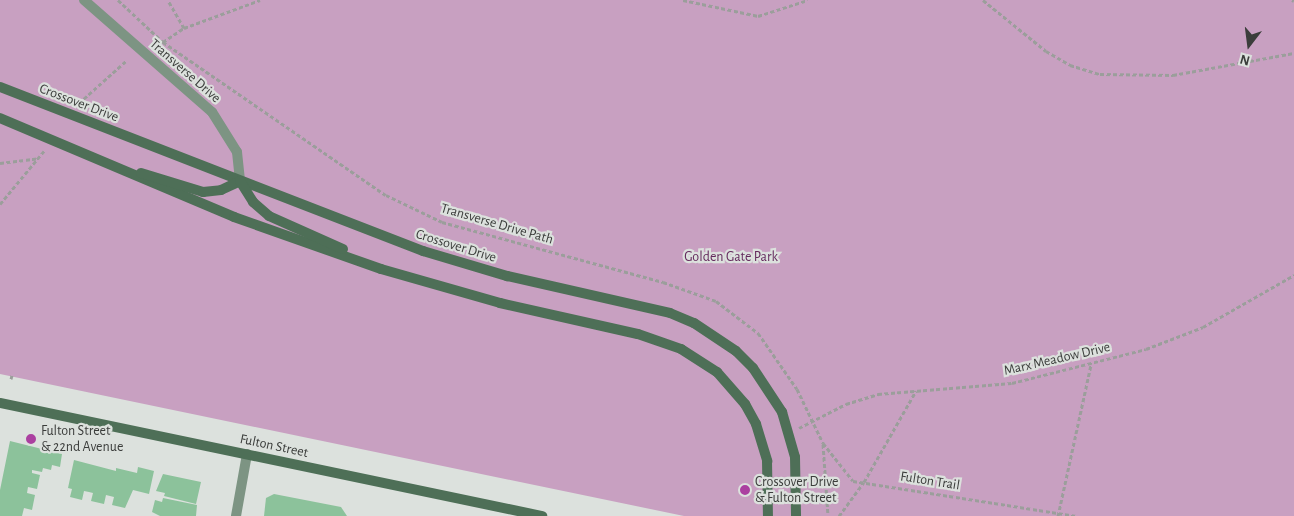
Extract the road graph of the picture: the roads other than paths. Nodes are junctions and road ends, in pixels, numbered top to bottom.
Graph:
1 (84, 0) edge
2 (0, 87) edge
3 (0, 118) edge
4 (123, 170) junction
5 (240, 181) junction
6 (381, 269) junction
7 (0, 404) edge
8 (247, 454) junction
9 (508, 512) edge
10 (235, 515) edge
11 (542, 516) edge
12 (768, 516) edge
13 (796, 516) edge

1 - 5 street, Transverse Drive
2 - 5 main road, Crossover Drive
3 - 4 main road
4 - 5 main road
4 - 6 main road
5 - 6 main road
5 - 13 main road, Crossover Drive
6 - 12 main road
7 - 8 main road, Fulton Street
8 - 9 main road, Fulton Street
8 - 10 street
9 - 11 main road, Fulton Street

